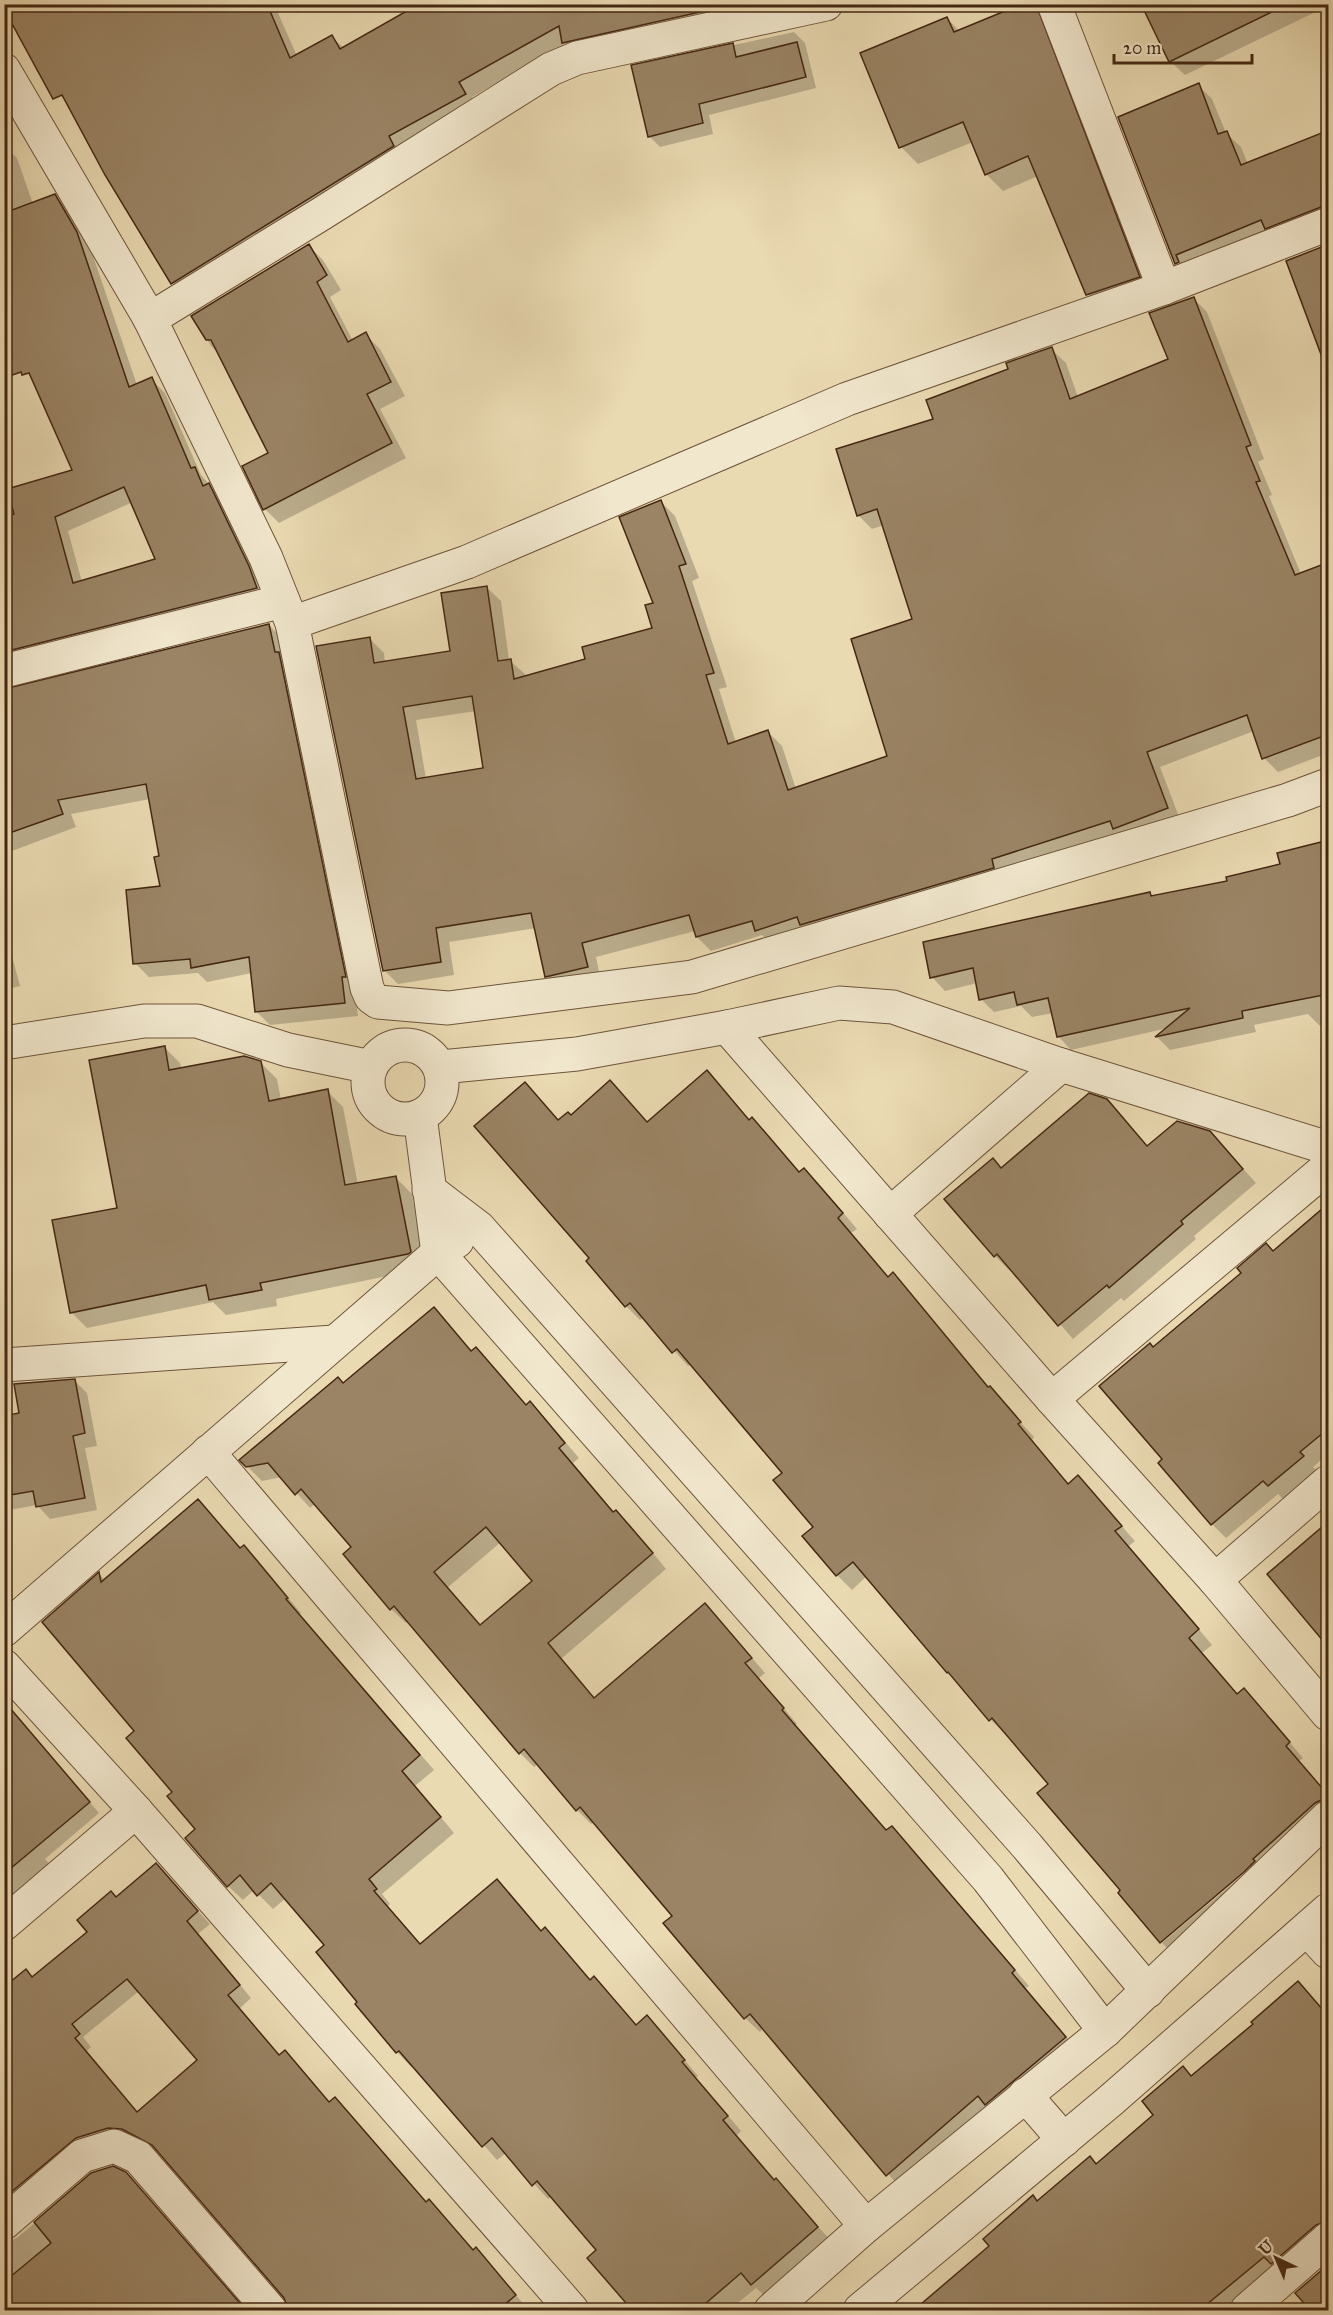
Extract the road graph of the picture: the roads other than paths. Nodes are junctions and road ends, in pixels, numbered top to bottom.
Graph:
1 (826, 4) edge
2 (1054, 4) edge
3 (4, 70) edge
4 (1329, 225) edge
5 (1164, 288) junction
6 (150, 319) junction
7 (287, 612) junction
8 (4, 672) edge
9 (1329, 785) edge
10 (448, 1008) junction
11 (727, 1027) junction
12 (4, 1043) edge
13 (435, 1060) junction
14 (1061, 1065) junction
15 (371, 1067) junction
16 (420, 1116) junction
17 (1329, 1148) edge
18 (1329, 1167) edge
19 (429, 1190) junction
20 (890, 1214) junction
21 (478, 1228) junction
22 (438, 1253) junction
23 (578, 1340) junction
24 (334, 1342) junction
25 (4, 1365) edge
26 (542, 1371) junction
27 (1052, 1399) junction
28 (656, 1427) junction
29 (207, 1452) junction
30 (620, 1459) junction
31 (1329, 1482) edge
32 (764, 1550) junction
33 (1215, 1580) junction
34 (728, 1582) junction
35 (4, 1630) edge
36 (856, 1653) junction
37 (4, 1666) edge
38 (815, 1681) junction
39 (1329, 1714) edge
40 (946, 1756) junction
41 (908, 1787) junction
42 (136, 1811) junction
43 (1329, 1817) edge
44 (1027, 1846) junction
45 (988, 1879) junction
46 (4, 1924) edge
47 (1321, 1930) edge
48 (1148, 1991) junction
49 (1105, 2031) junction
50 (1025, 2096) junction
51 (1064, 2140) junction
52 (4, 2223) edge
53 (866, 2226) junction
54 (1329, 2240) edge
55 (1265, 2305) edge
56 (270, 2310) edge
57 (572, 2310) edge
58 (771, 2310) edge
59 (860, 2310) edge

1 - 6 street
2 - 5 street
3 - 6 street
4 - 5 street
5 - 7 street
6 - 7 street
7 - 8 street
7 - 10 street
9 - 10 street
10 - 13 street
11 - 13 street
11 - 14 street
11 - 20 street
12 - 15 street
13 - 15 street
13 - 16 street
14 - 17 street
14 - 20 street
15 - 16 street
16 - 19 street
18 - 27 street
19 - 21 street
19 - 22 street
20 - 27 street
21 - 22 street
21 - 23 street
22 - 24 street
22 - 26 street
23 - 26 street
23 - 28 street
24 - 25 street
24 - 29 street
26 - 30 street
27 - 33 street
28 - 30 street
28 - 32 street
29 - 35 street
29 - 53 street
30 - 34 street
31 - 33 street
32 - 34 street
32 - 36 street
33 - 39 street
34 - 38 street
36 - 38 street
36 - 40 street
37 - 42 street
38 - 41 street
40 - 41 street
40 - 44 street
41 - 45 street
42 - 46 street
42 - 57 street
43 - 48 street
44 - 45 street
44 - 48 street
45 - 49 street
47 - 51 street
48 - 49 street
49 - 50 street
50 - 51 street
50 - 53 street
51 - 59 street
52 - 56 street
53 - 58 street
54 - 55 street

